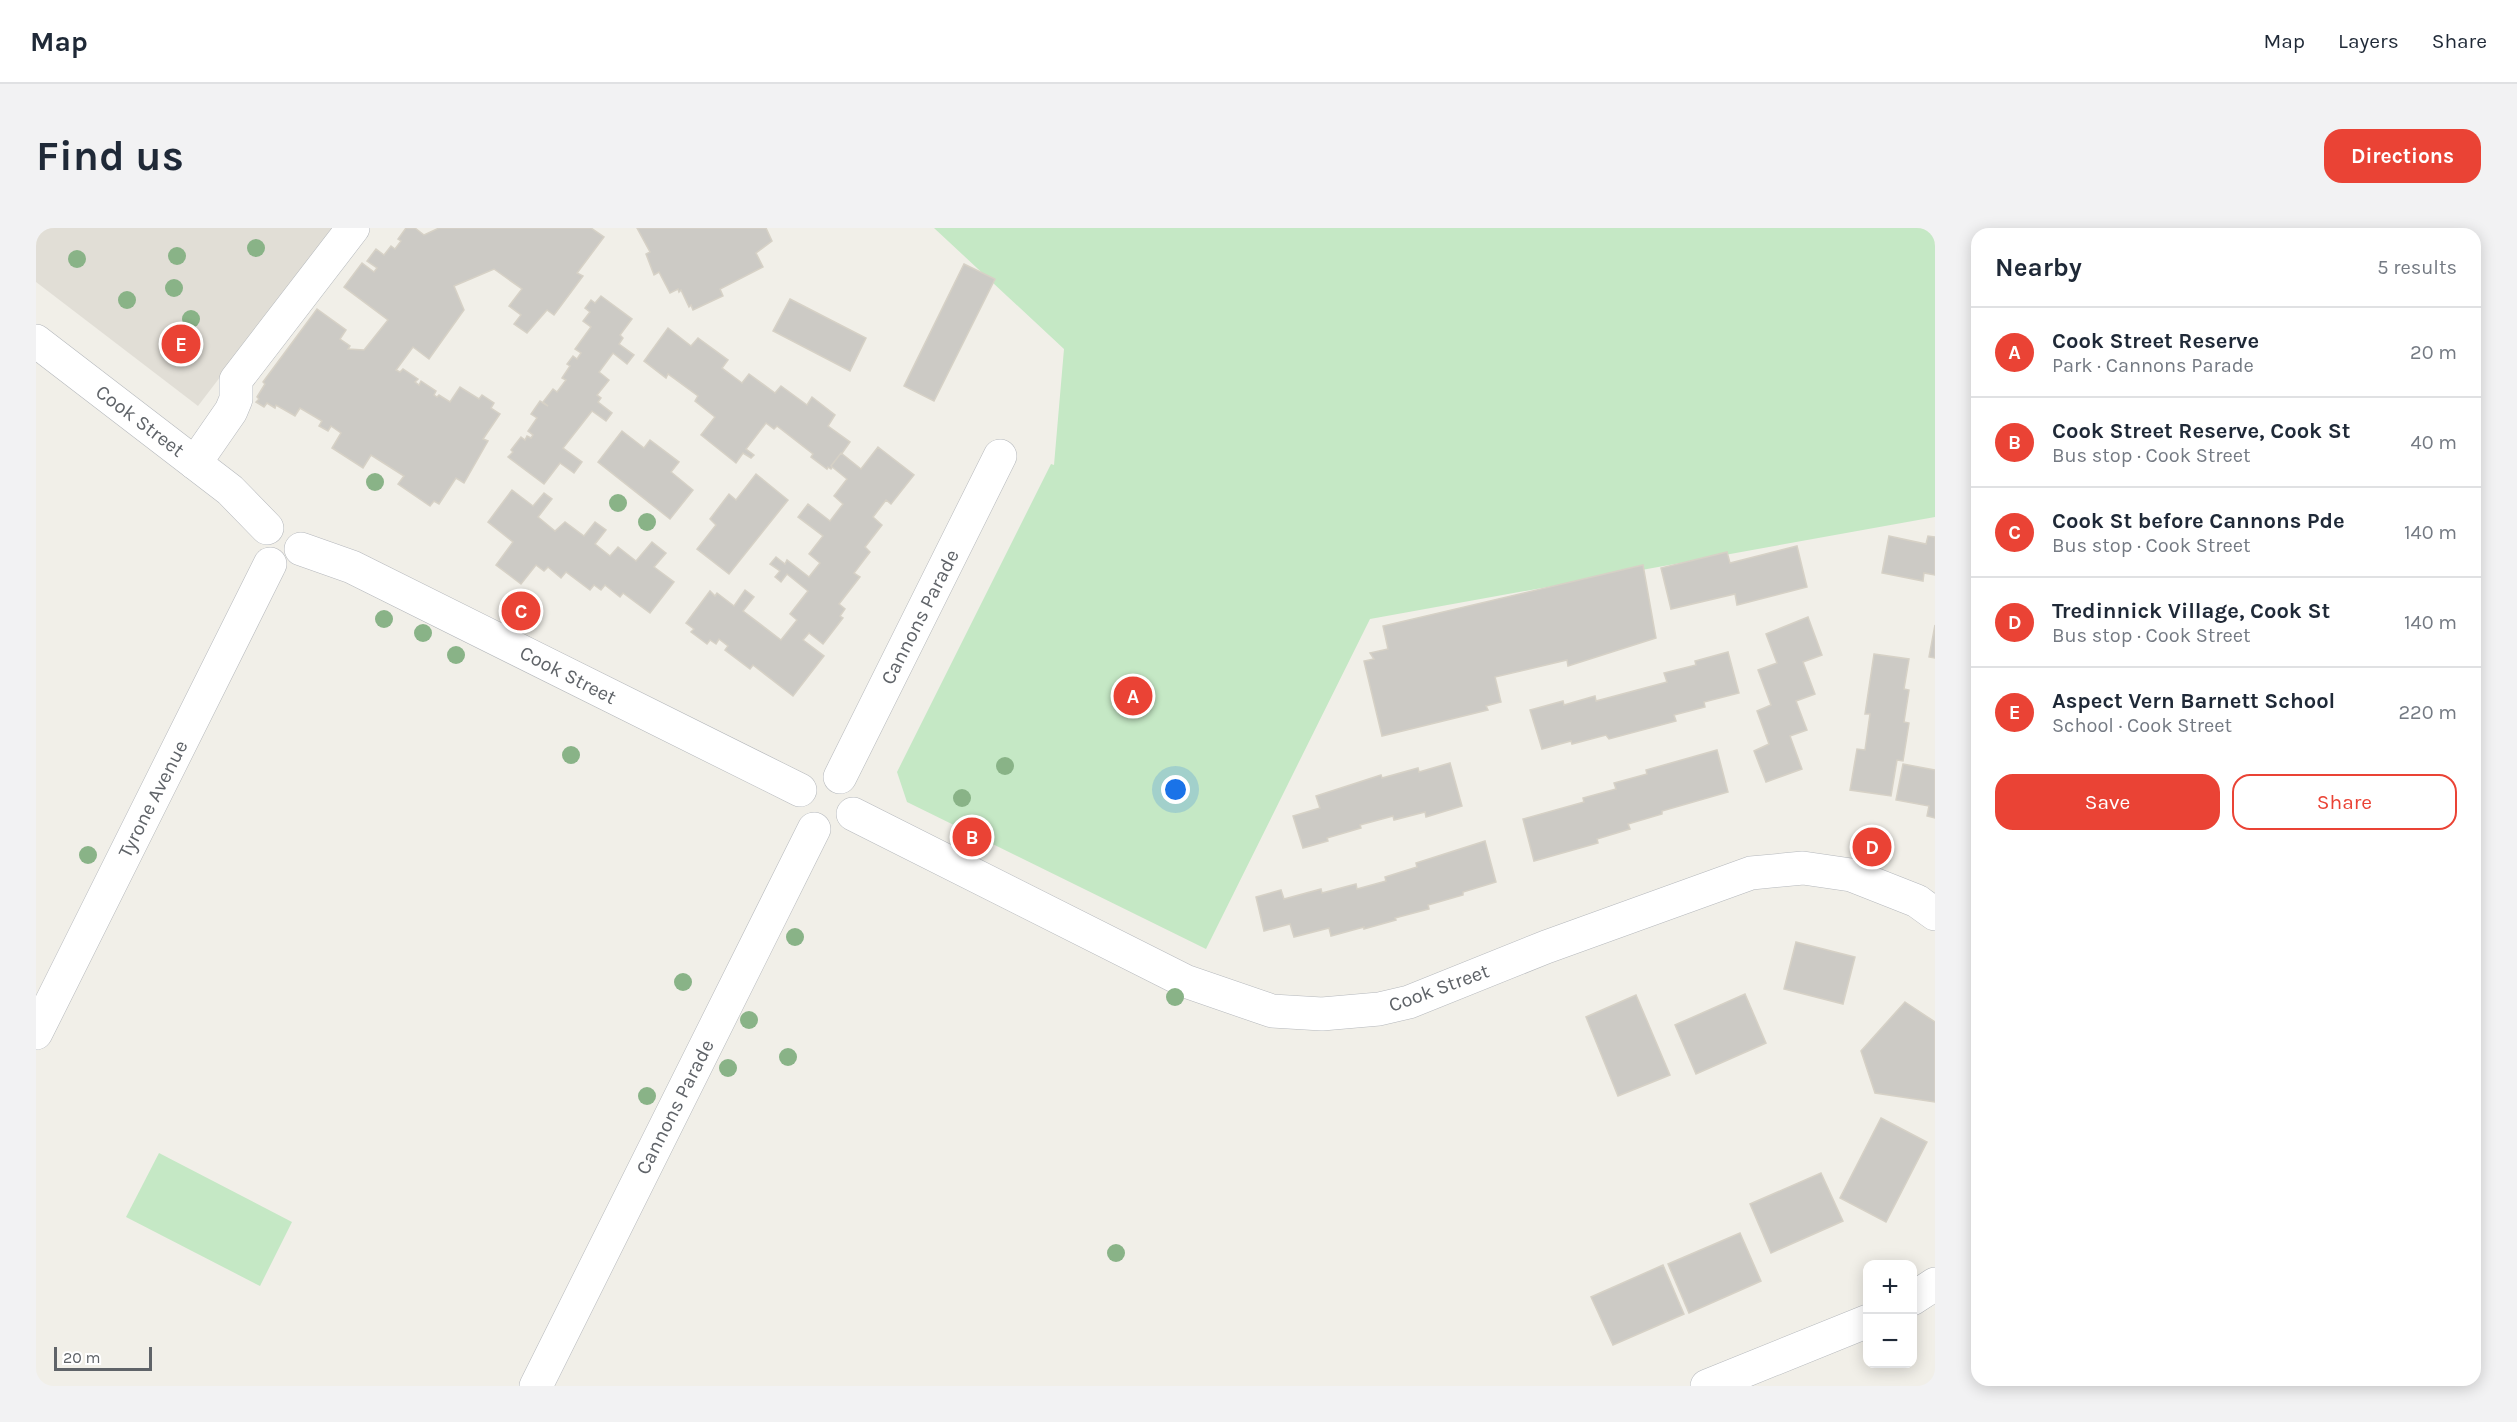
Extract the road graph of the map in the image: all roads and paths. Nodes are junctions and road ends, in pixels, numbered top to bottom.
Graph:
1 (353, 228) edge
2 (36, 341) edge
3 (1000, 456) dead end
4 (195, 463) junction
5 (267, 528) junction
6 (301, 549) junction
7 (270, 564) junction
8 (840, 777) junction
9 (800, 790) junction
10 (853, 814) junction
11 (814, 829) junction
12 (1935, 914) edge
13 (36, 1034) edge
14 (1935, 1284) edge
15 (1917, 1296) edge
16 (1863, 1323) edge
17 (536, 1386) edge
18 (1707, 1386) edge

1 - 4 street
2 - 4 street, Cook Street
3 - 8 street, Cannons Parade
4 - 5 street, Cook Street
5 - 6 street
5 - 7 street
6 - 7 street
6 - 9 street, Cook Street
7 - 13 street, Tyrone Avenue
8 - 9 street
8 - 10 street
9 - 11 street
10 - 11 street
10 - 12 street, Cook Street
11 - 17 street, Cannons Parade
14 - 15 street
16 - 18 street

